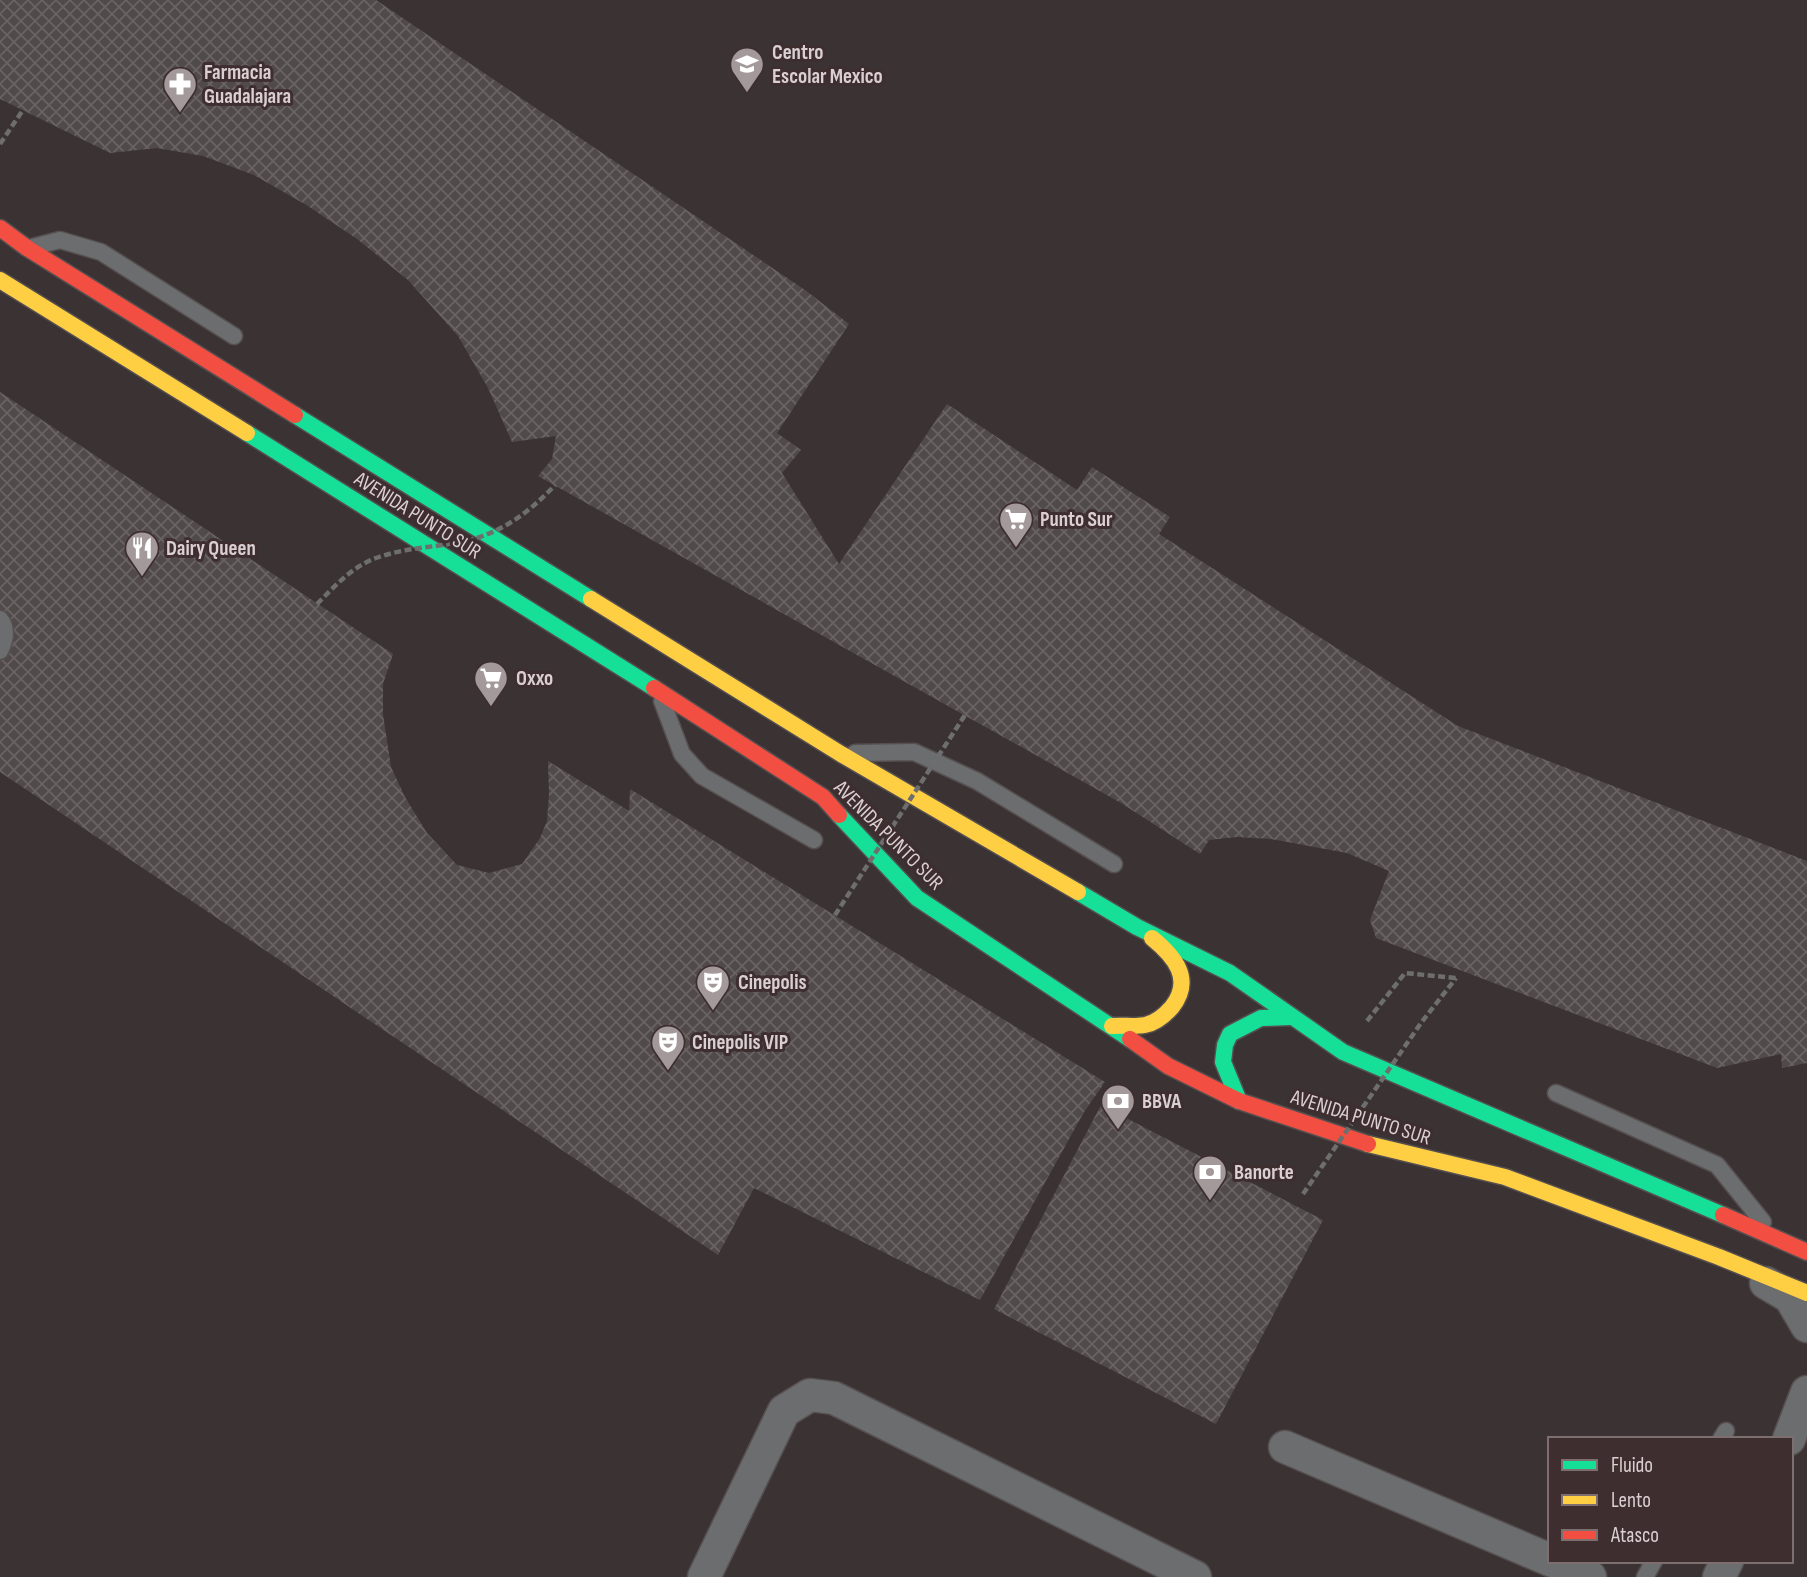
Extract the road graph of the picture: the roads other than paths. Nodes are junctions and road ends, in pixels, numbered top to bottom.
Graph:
1 (0, 228) edge
2 (27, 248) junction
3 (0, 280) edge
4 (234, 336) dead end
5 (0, 618) edge
6 (0, 651) edge
7 (657, 689) junction
8 (841, 754) junction
9 (814, 840) dead end
10 (1114, 864) dead end
11 (1137, 927) junction
12 (1292, 1017) junction
13 (1112, 1026) junction
14 (1556, 1093) dead end
15 (1239, 1101) junction
16 (1777, 1240) junction
17 (1807, 1252) edge
18 (1719, 1257) junction
19 (1807, 1293) edge
20 (1807, 1326) edge
21 (1807, 1392) edge
22 (1790, 1437) edge
23 (1285, 1447) dead end
24 (1548, 1559) edge
25 (1558, 1563) edge
26 (704, 1577) edge
27 (1195, 1577) edge
28 (1590, 1577) edge

1 - 2 main road, AVENIDA PUNTO SUR
2 - 4 lane
2 - 8 main road, AVENIDA PUNTO SUR
3 - 7 main road, AVENIDA PUNTO SUR
5 - 6 lane
7 - 9 lane
7 - 13 main road, AVENIDA PUNTO SUR
8 - 10 lane
8 - 11 main road, AVENIDA PUNTO SUR
11 - 12 main road, AVENIDA PUNTO SUR
11 - 13 main road
12 - 15 main road
12 - 16 main road, AVENIDA PUNTO SUR
13 - 15 main road, AVENIDA PUNTO SUR
14 - 16 lane
15 - 18 main road, AVENIDA PUNTO SUR
16 - 17 main road, AVENIDA PUNTO SUR
18 - 19 main road, AVENIDA PUNTO SUR
18 - 20 street
21 - 22 street
23 - 24 street
25 - 28 street
26 - 27 street

